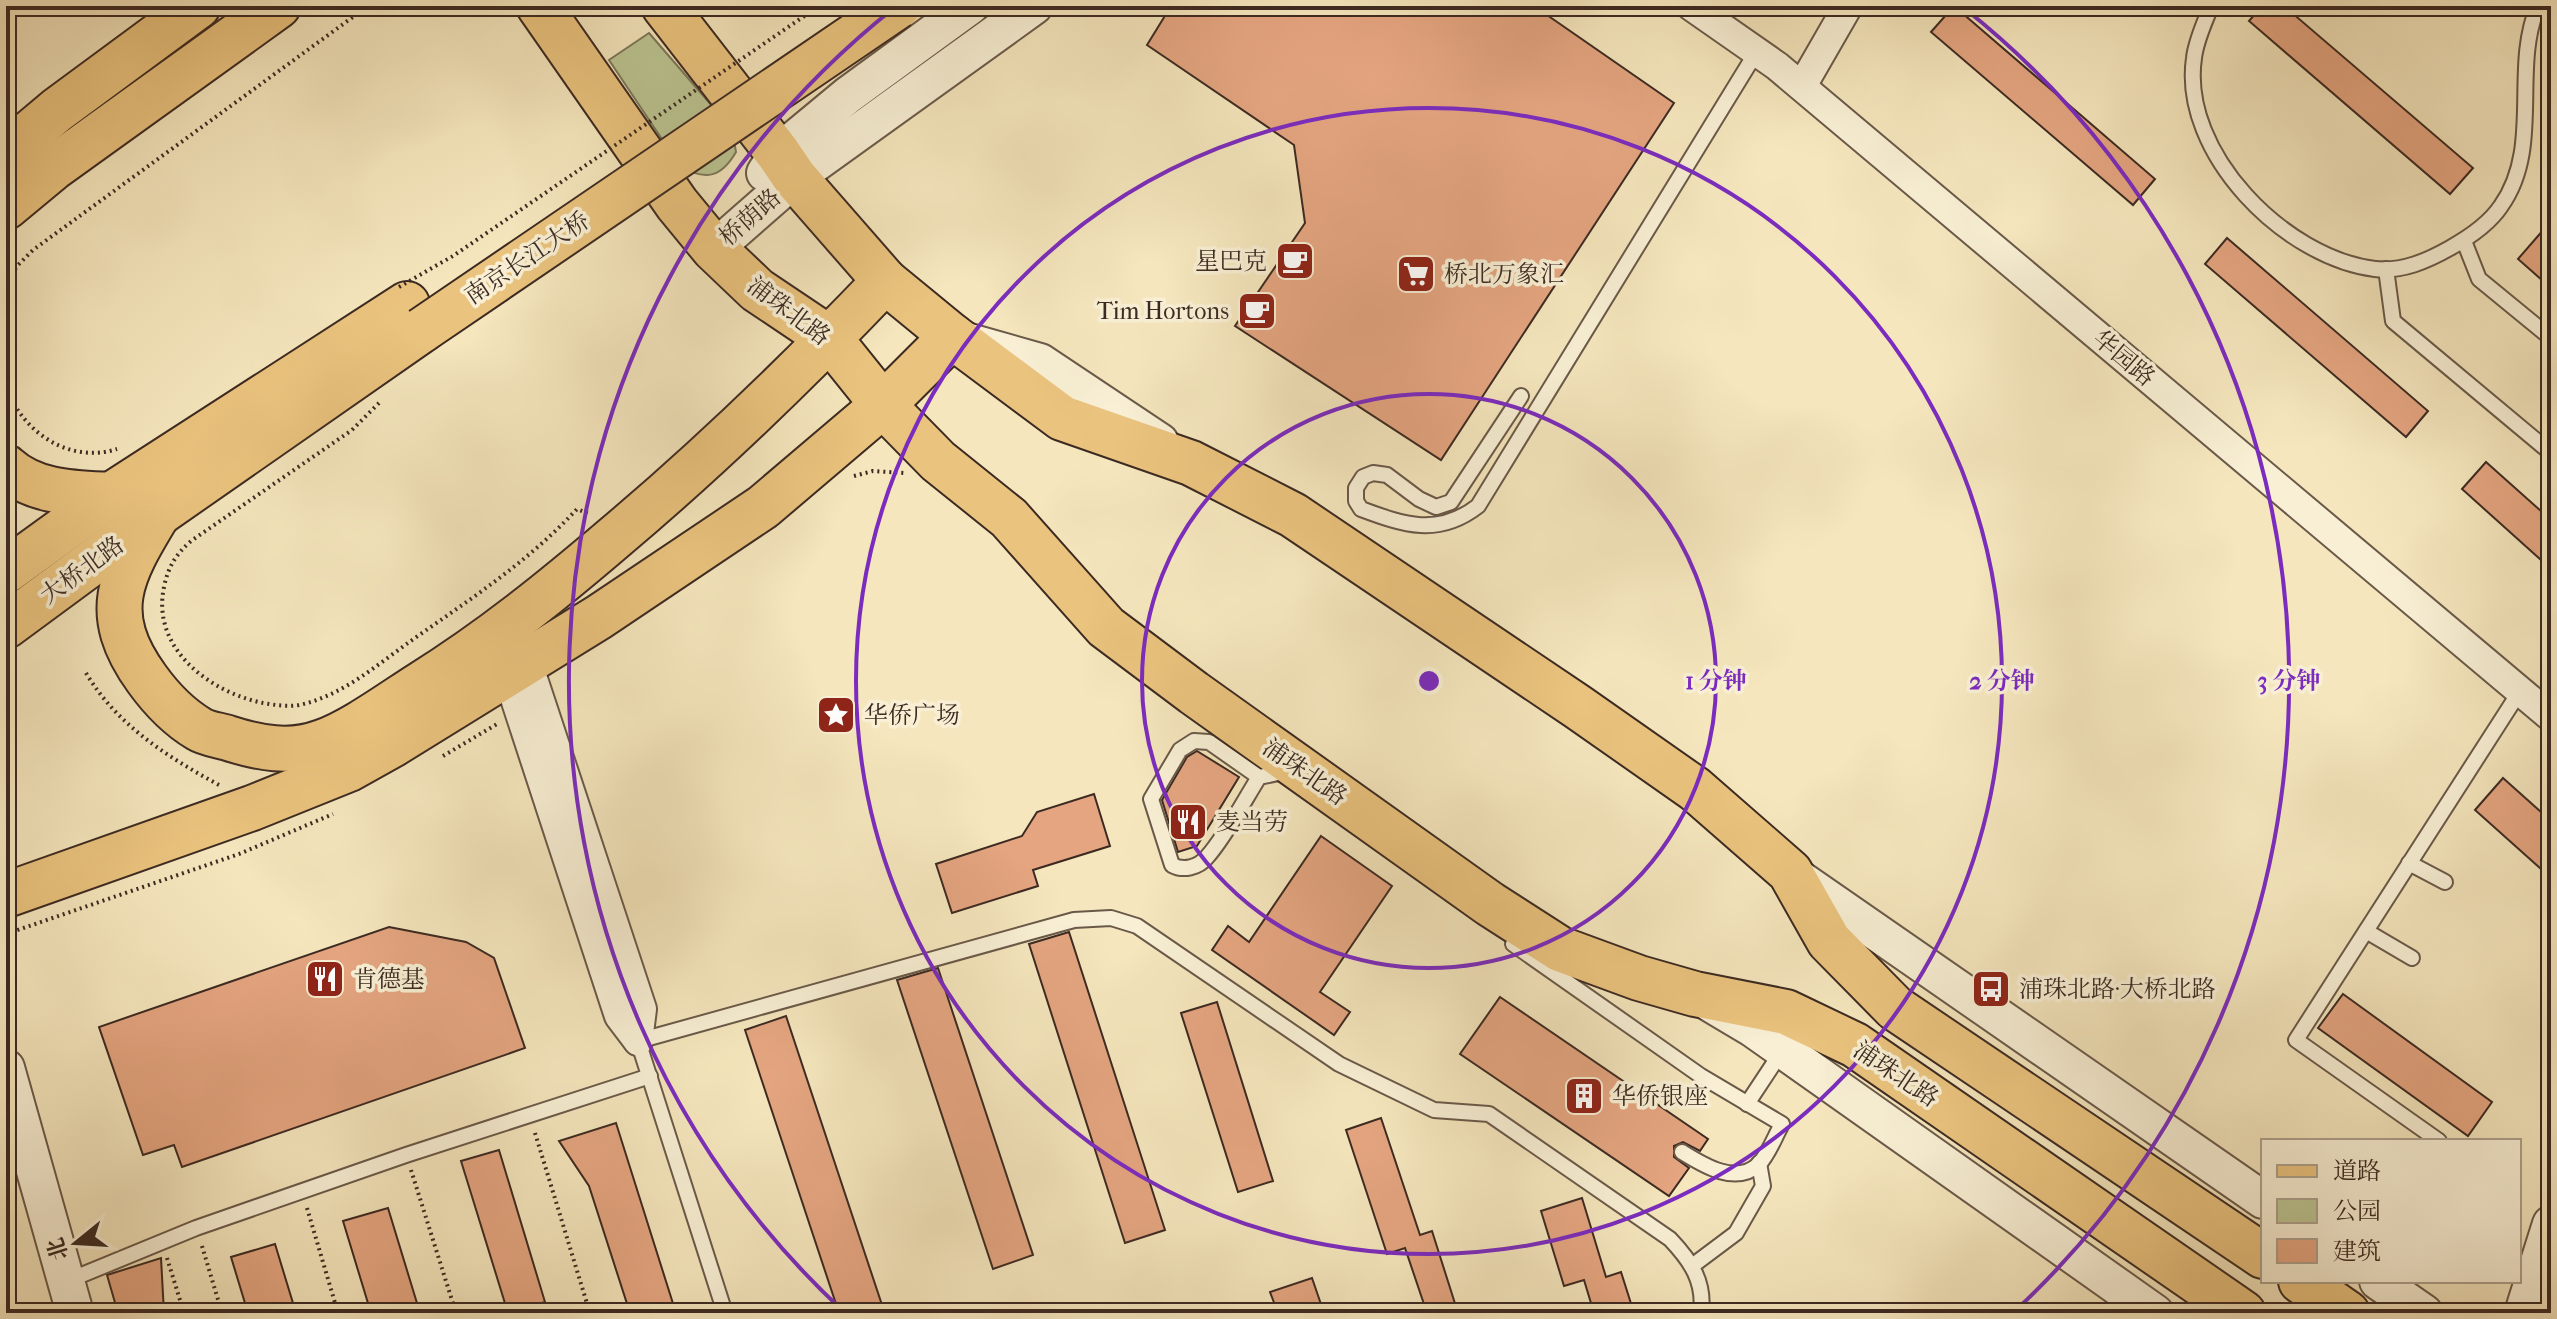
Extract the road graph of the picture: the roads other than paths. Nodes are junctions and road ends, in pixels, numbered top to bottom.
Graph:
1 (198, 6) edge
2 (278, 6) edge
3 (539, 6) edge
4 (664, 6) edge
5 (849, 6) edge
6 (898, 6) edge
7 (970, 6) edge
8 (1034, 6) edge
9 (1691, 6) edge
10 (1848, 6) edge
11 (2211, 6) edge
12 (2538, 6) edge
13 (1757, 51) junction
14 (1802, 86) junction
15 (6, 153) edge
16 (786, 166) junction
17 (6, 207) edge
18 (2464, 241) junction
19 (714, 249) junction
20 (2386, 269) junction
21 (885, 281) junction
22 (409, 307) junction
23 (952, 336) junction
24 (2551, 338) edge
25 (830, 339) junction
26 (1521, 396) dead end
27 (883, 405) junction
28 (2551, 453) edge
29 (6, 467) edge
30 (111, 495) junction
31 (158, 514) junction
32 (6, 571) edge
33 (6, 626) edge
34 (517, 668) junction
35 (2520, 691) junction
36 (2551, 717) edge
37 (1280, 772) junction
38 (2409, 863) junction
39 (1790, 872) junction
40 (2445, 882) dead end
41 (6, 895) edge
42 (2366, 931) junction
43 (1505, 938) dead end
44 (2412, 958) dead end
45 (1695, 994) junction
46 (638, 1041) junction
47 (1783, 1050) junction
48 (6, 1068) edge
49 (650, 1076) junction
50 (1747, 1104) junction
51 (2436, 1139) edge
52 (1682, 1152) dead end
53 (1759, 1163) junction
54 (2261, 1199) edge
55 (2551, 1224) edge
56 (2261, 1255) edge
57 (1692, 1266) junction
58 (2304, 1283) edge
59 (2381, 1283) edge
60 (71, 1297) edge
61 (725, 1313) edge
62 (1701, 1313) edge
63 (2155, 1313) edge
64 (2243, 1313) edge
65 (2347, 1313) edge
66 (2424, 1313) edge
67 (2523, 1313) edge

1 - 15 main road
2 - 17 main road
3 - 19 main road, 浦珠北路
4 - 16 main road
5 - 22 main road, 南京长江大桥
6 - 22 main road, 南京长江大桥, bridge
7 - 16 street, 桥荫路
8 - 16 street, 桥荫路
9 - 13 street, 华园路
10 - 14 street
11 - 20 lane
12 - 18 lane
13 - 14 street, 华园路
13 - 26 lane
14 - 35 street, 华园路
16 - 19 street, 桥荫路
16 - 21 main road
18 - 20 lane
18 - 24 lane
19 - 25 main road, 浦珠北路
20 - 28 lane
21 - 23 main road
21 - 25 main road
22 - 30 main road, 南京长江大桥
22 - 31 main road, 南京长江大桥
23 - 27 main road
23 - 39 main road
25 - 27 main road, 浦珠北路
25 - 31 main road
27 - 34 main road
27 - 37 main road, 浦珠北路
29 - 30 main road
30 - 32 main road, 大桥北路
31 - 33 main road, 大桥北路
34 - 41 main road
34 - 46 street
35 - 36 street, 华园路
35 - 38 lane
37 - 37 lane
37 - 45 main road, 浦珠北路
38 - 40 lane
38 - 42 lane
39 - 54 street
39 - 56 main road
42 - 44 lane
42 - 51 lane
43 - 50 lane
45 - 47 street
45 - 64 main road, 浦珠北路
46 - 49 lane
46 - 57 lane
47 - 50 lane
47 - 63 street
48 - 60 street
49 - 60 lane
49 - 61 lane
50 - 53 lane
52 - 53 lane
53 - 57 lane
55 - 67 street
57 - 62 lane
58 - 65 main road
59 - 66 street

